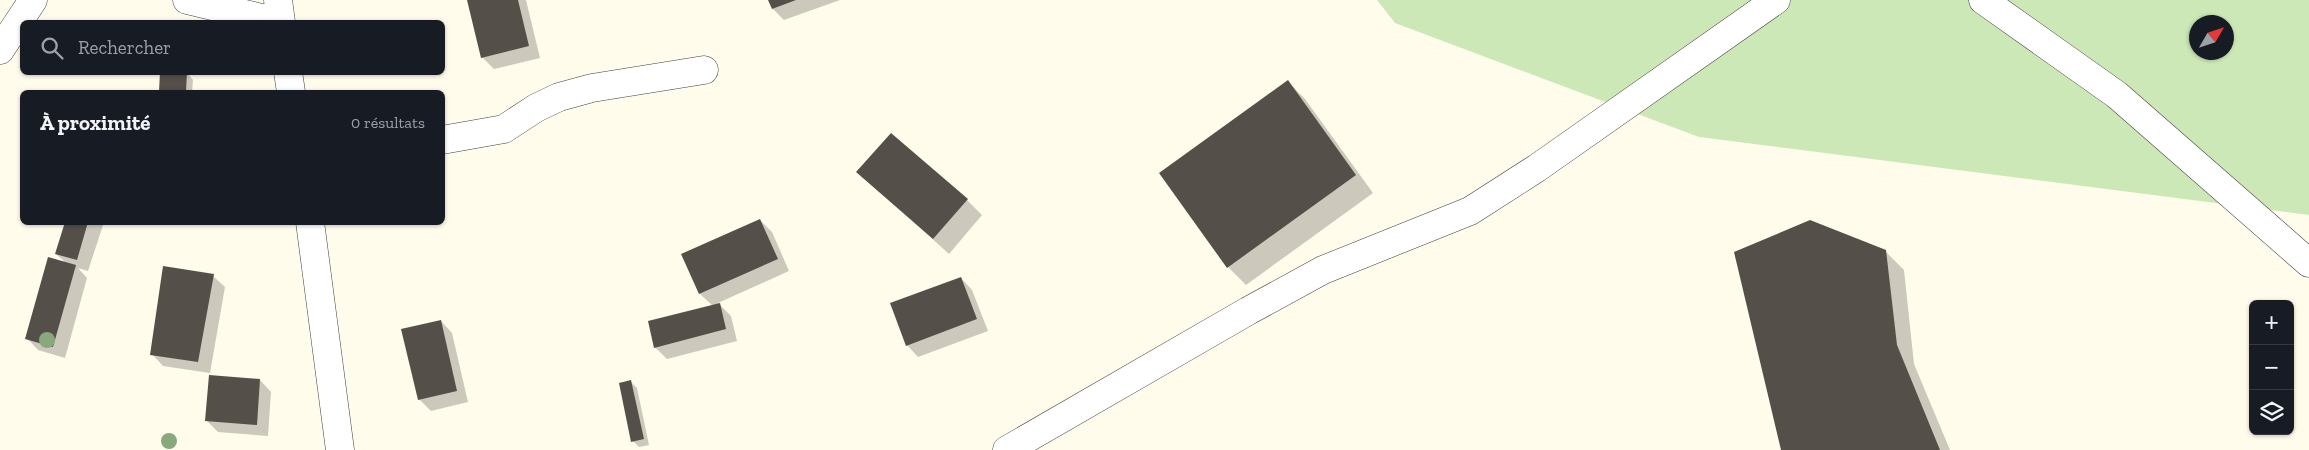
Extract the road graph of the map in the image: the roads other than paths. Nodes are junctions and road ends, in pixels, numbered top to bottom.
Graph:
1 (33, 0) edge
2 (187, 0) edge
3 (278, 0) edge
4 (1776, 0) edge
5 (1983, 0) edge
6 (271, 20) edge
7 (279, 20) edge
8 (0, 50) edge
9 (704, 70) dead end
10 (288, 75) edge
11 (291, 90) edge
12 (445, 139) edge
13 (310, 225) edge
14 (2309, 263) edge
15 (340, 450) edge
16 (1007, 450) edge

1 - 8 street
2 - 6 street
3 - 7 street
4 - 16 street
5 - 14 street
9 - 12 street
10 - 11 street
13 - 15 street

